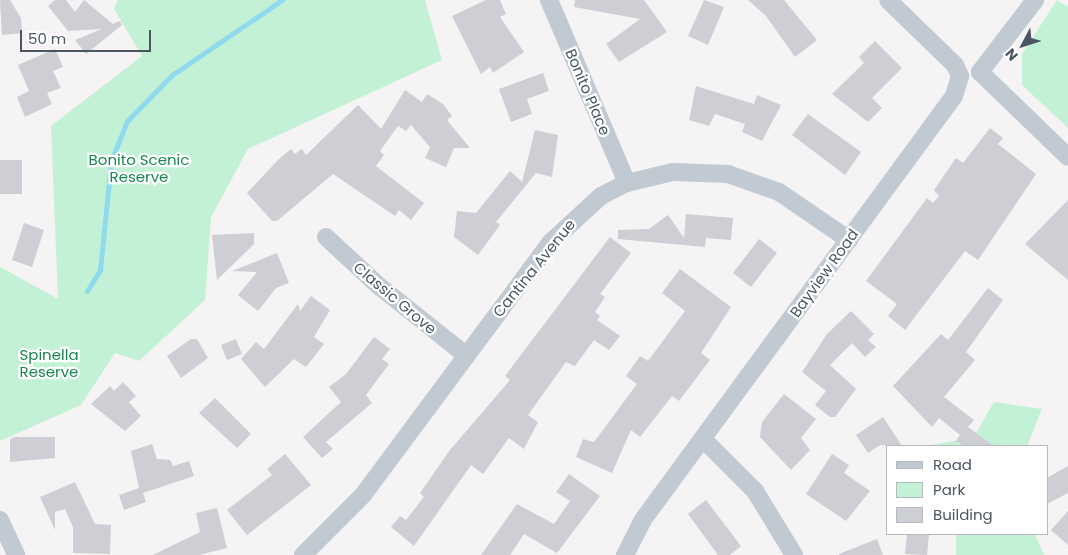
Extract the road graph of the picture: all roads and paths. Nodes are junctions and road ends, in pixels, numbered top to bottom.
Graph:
1 (549, 0) edge
2 (888, 0) edge
3 (1035, 0) edge
4 (980, 72) junction
5 (960, 76) junction
6 (1068, 157) edge
7 (627, 183) junction
8 (326, 237) dead end
9 (849, 240) junction
10 (467, 356) junction
11 (702, 439) junction
12 (0, 520) edge
13 (16, 555) edge
14 (303, 555) edge
15 (625, 555) edge
16 (794, 555) edge

1 - 7 street, Bonito Place
2 - 5 street
3 - 4 street
4 - 5 street
4 - 6 street
5 - 9 street, Bayview Road
7 - 9 street, Cantina Avenue
7 - 10 street, Cantina Avenue
8 - 10 street, Classic Grove
9 - 11 street, Bayview Road
10 - 14 street, Cantina Avenue
11 - 15 street, Bayview Road
11 - 16 street
12 - 13 street

